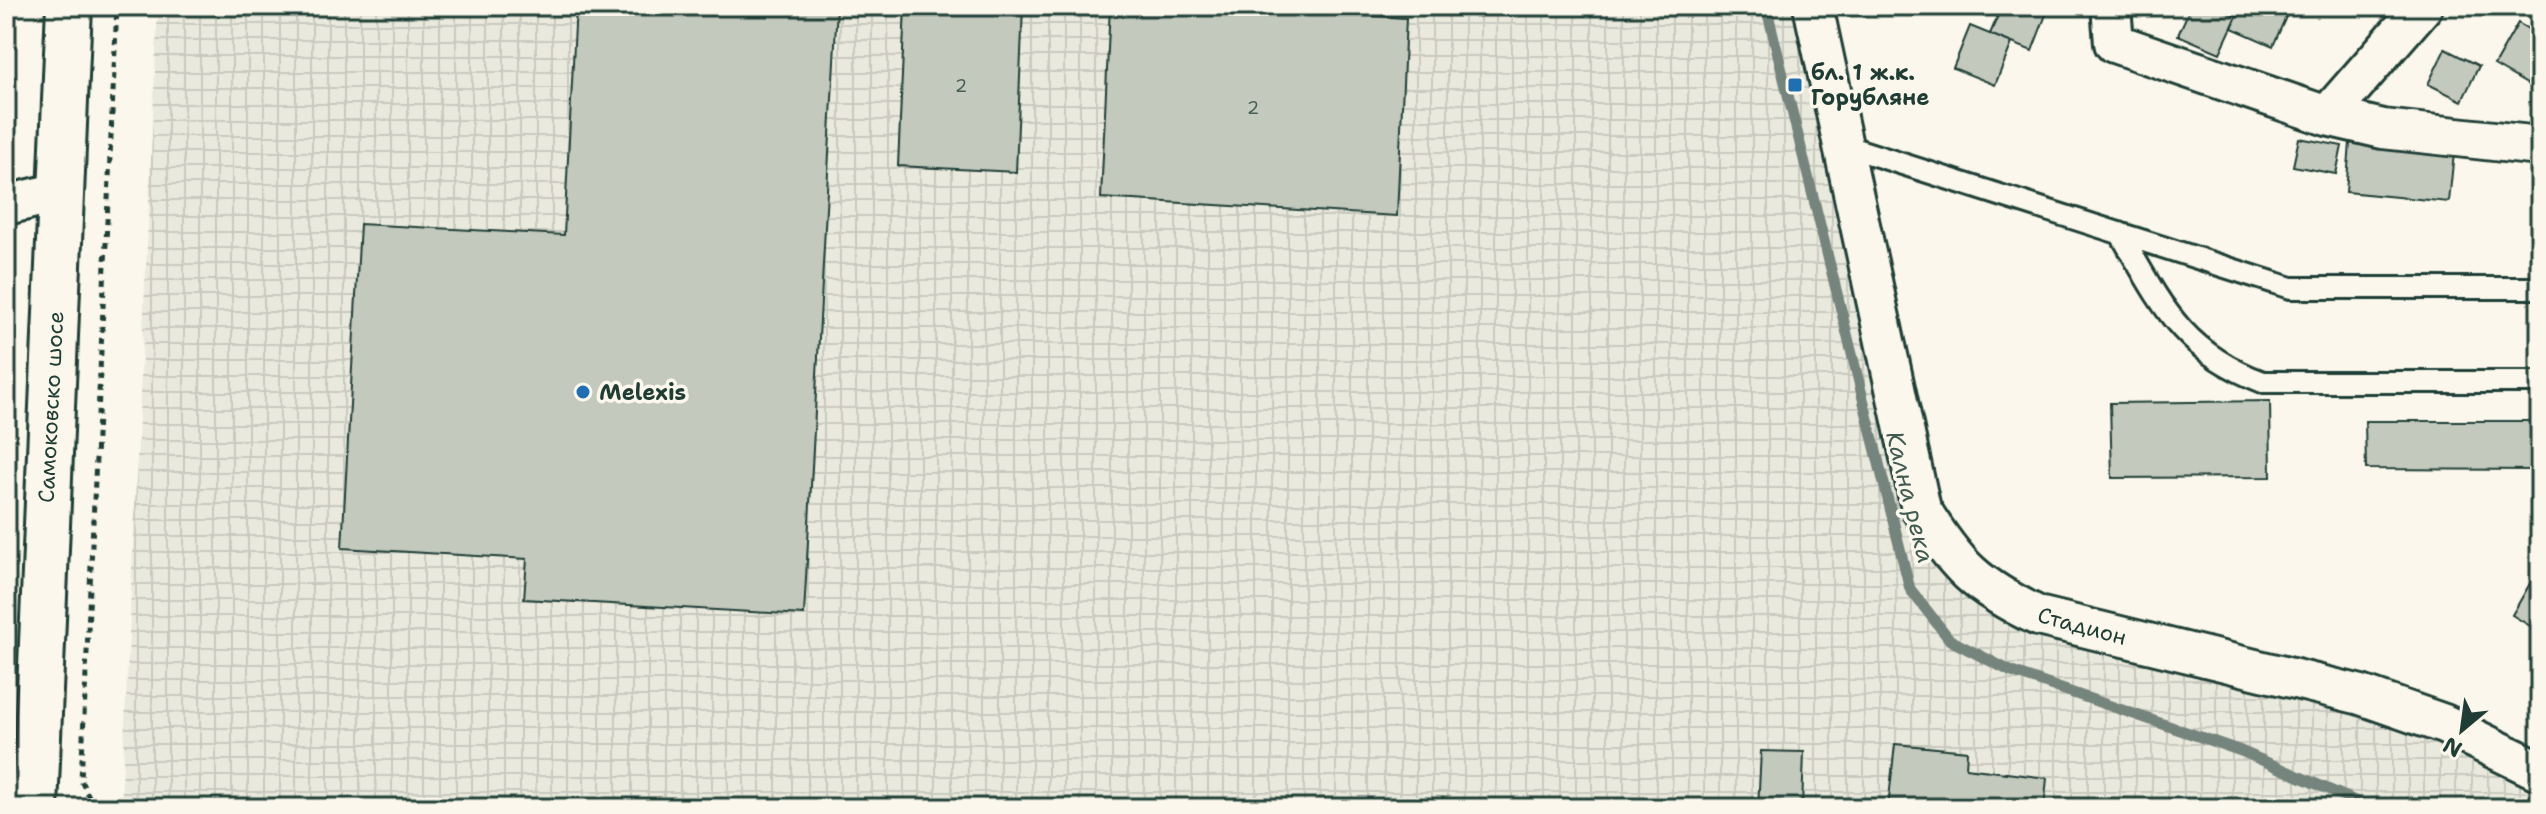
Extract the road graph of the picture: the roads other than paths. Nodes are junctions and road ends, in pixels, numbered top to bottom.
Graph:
1 (69, 6) edge
2 (1813, 6) edge
3 (2111, 6) edge
4 (2423, 6) edge
5 (2327, 116) junction
6 (1843, 145) junction
7 (2540, 146) edge
8 (60, 192) junction
9 (6, 205) edge
10 (2120, 233) junction
11 (2540, 288) edge
12 (2540, 382) edge
13 (2540, 771) edge
14 (35, 808) edge

1 - 8 main road, Самоковско шосе
2 - 6 street, Стадион
3 - 5 street
4 - 5 street
5 - 7 street
6 - 10 lane
6 - 13 street, Стадион
8 - 9 street
8 - 14 main road, Самоковско шосе
10 - 11 lane
10 - 12 lane

